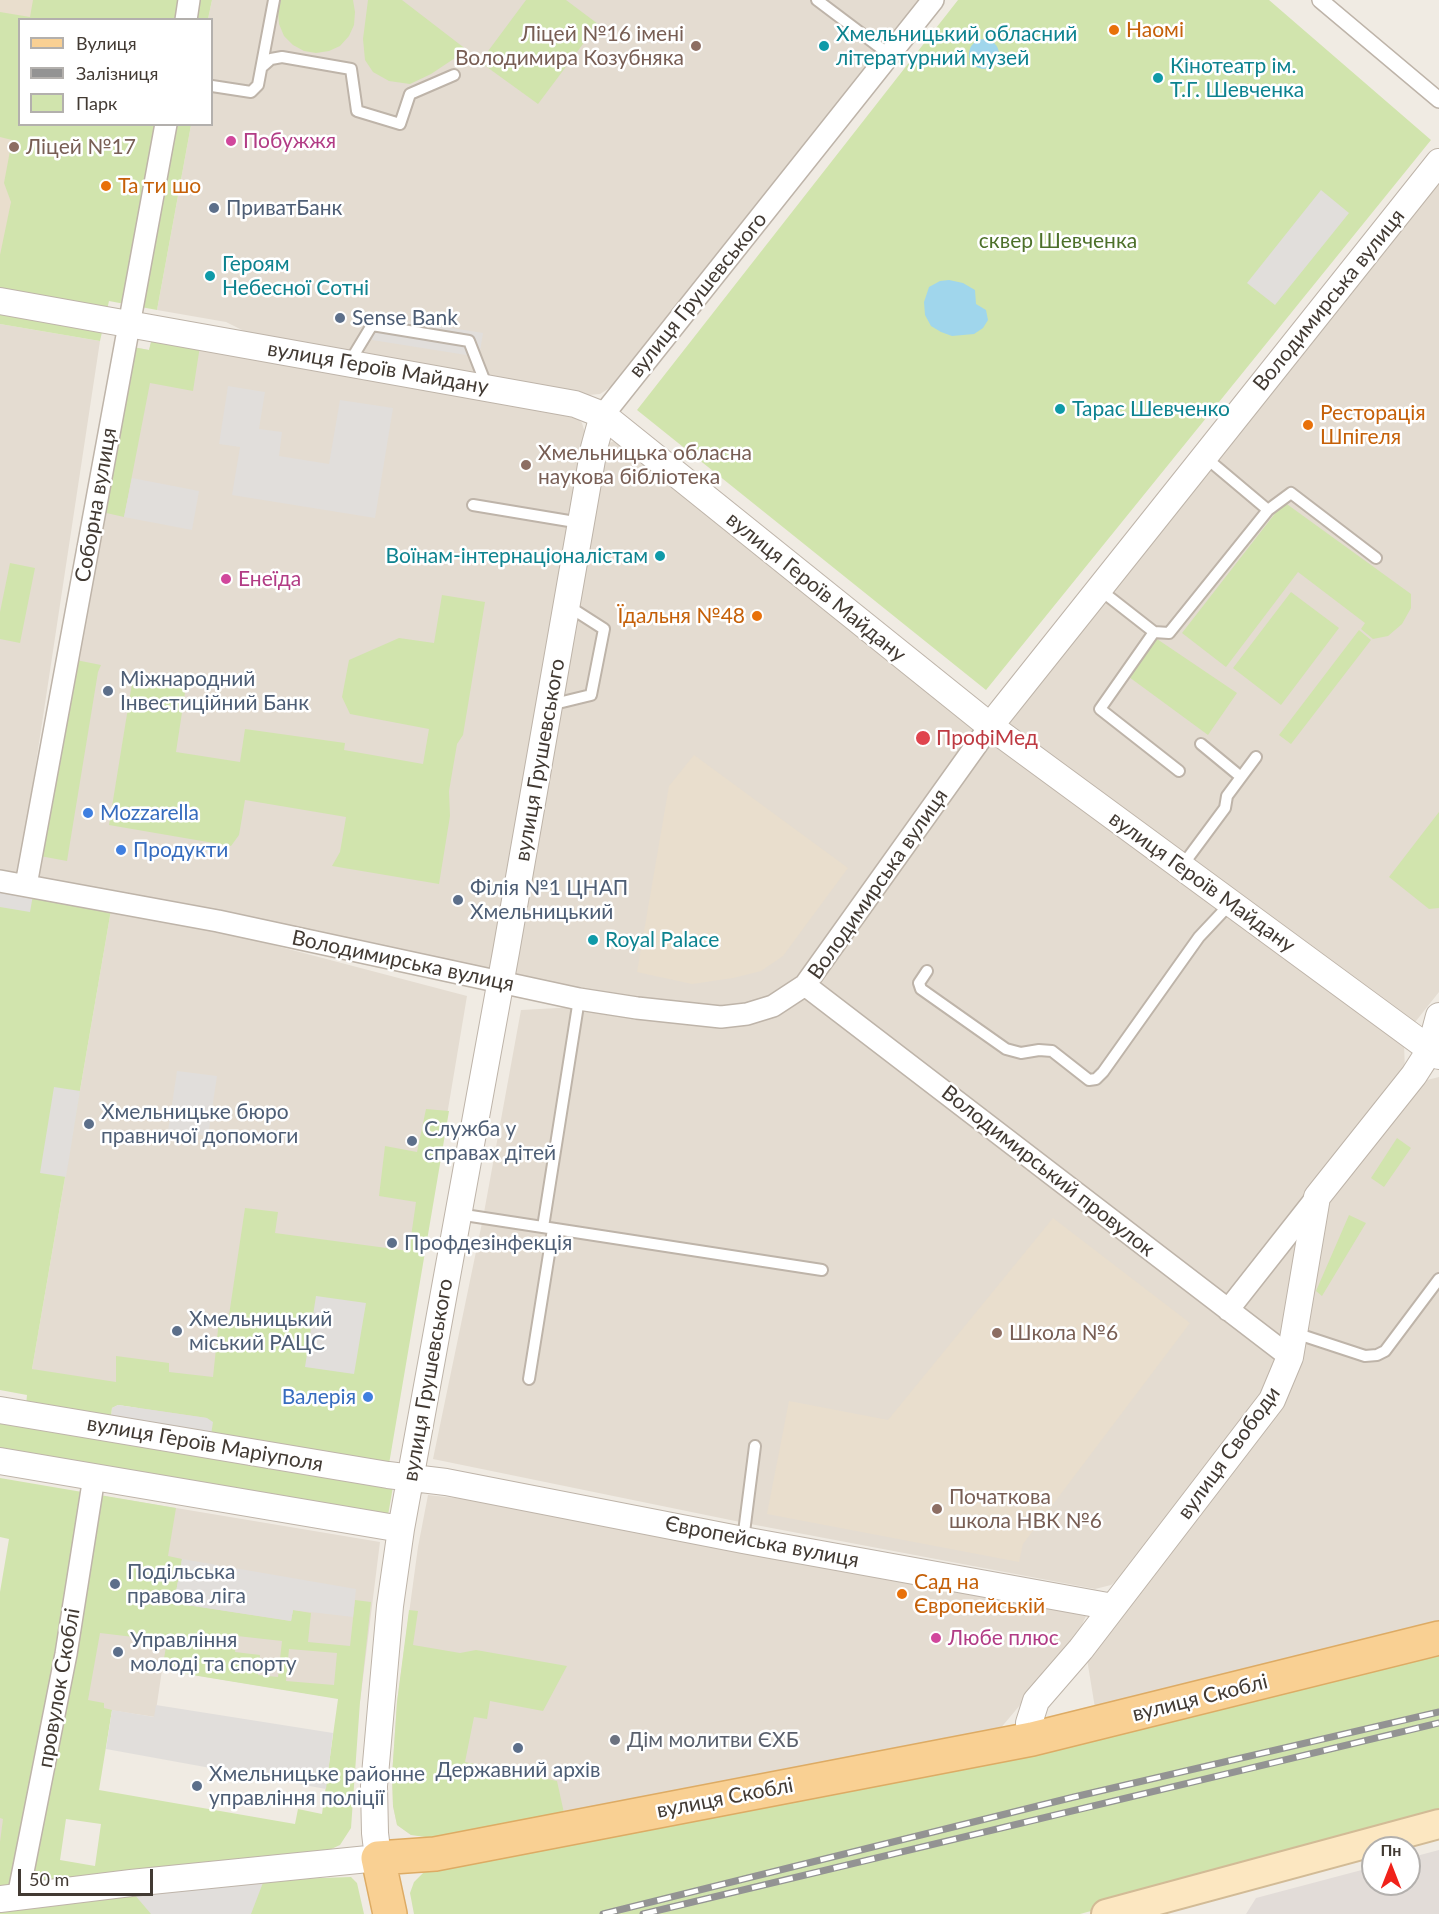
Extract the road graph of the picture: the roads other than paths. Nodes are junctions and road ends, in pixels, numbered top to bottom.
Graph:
1 (189, 0) edge
2 (274, 0) edge
3 (817, 0) edge
4 (933, 0) edge
5 (1320, 0) edge
6 (186, 18) edge
7 (890, 55) junction
8 (263, 66) junction
9 (454, 75) dead end
10 (213, 86) edge
11 (1439, 100) edge
12 (166, 126) edge
13 (1439, 162) edge
14 (0, 302) edge
15 (129, 324) junction
16 (349, 363) junction
17 (487, 387) junction
18 (603, 415) junction
19 (1204, 457) junction
20 (473, 505) dead end
21 (1268, 510) junction
22 (581, 523) junction
23 (1376, 558) dead end
24 (1099, 590) junction
25 (567, 605) junction
26 (1154, 632) junction
27 (549, 705) junction
28 (990, 726) junction
29 (1201, 744) dead end
30 (1256, 757) dead end
31 (1179, 771) dead end
32 (1241, 777) junction
33 (1182, 866) junction
34 (0, 881) edge
35 (26, 885) junction
36 (1232, 903) junction
37 (927, 971) dead end
38 (500, 981) junction
39 (806, 985) junction
40 (579, 999) junction
41 (1439, 1016) edge
42 (1436, 1051) edge
43 (1317, 1197) junction
44 (458, 1214) junction
45 (548, 1228) junction
46 (822, 1270) dead end
47 (1439, 1279) edge
48 (1228, 1310) junction
49 (1292, 1345) junction
50 (529, 1379) dead end
51 (0, 1410) edge
52 (755, 1446) dead end
53 (0, 1461) edge
54 (94, 1477) junction
55 (410, 1478) junction
56 (401, 1529) junction
57 (743, 1540) junction
58 (1113, 1607) junction
59 (1439, 1638) edge
60 (1032, 1739) junction
61 (1439, 1824) edge
62 (378, 1858) junction
63 (9, 1898) edge
64 (390, 1914) edge
65 (1107, 1914) edge

1 - 6 street
2 - 8 lane
3 - 7 lane
4 - 7 street, вулиця Грушевського
5 - 11 street
7 - 18 street, вулиця Грушевського
8 - 9 lane
8 - 10 lane
12 - 15 street, Соборна вулиця
13 - 19 street, Володимирська вулиця
14 - 15 street, вулиця Героїв Майдану
15 - 16 street, вулиця Героїв Майдану
15 - 35 street, Соборна вулиця
16 - 17 street, вулиця Героїв Майдану
16 - 17 lane
17 - 18 street, вулиця Героїв Майдану
18 - 22 street, вулиця Грушевського
18 - 28 street, вулиця Героїв Майдану
19 - 21 lane
19 - 24 street, Володимирська вулиця
20 - 22 lane
21 - 23 lane
21 - 26 lane
22 - 25 street, вулиця Грушевського
24 - 26 lane
24 - 28 street, Володимирська вулиця
25 - 27 street, вулиця Грушевського
25 - 27 lane
26 - 31 lane
27 - 38 street, вулиця Грушевського
28 - 33 street, вулиця Героїв Майдану
28 - 39 street, Володимирська вулиця
29 - 32 lane
30 - 32 lane
32 - 33 lane
33 - 36 street, вулиця Героїв Майдану
34 - 35 street, Володимирська вулиця
35 - 38 street, Володимирська вулиця
36 - 37 lane
36 - 42 street, вулиця Героїв Майдану
38 - 40 street, Володимирська вулиця
38 - 44 street, вулиця Грушевського
39 - 40 street, Володимирська вулиця
39 - 48 street, Володимирський провулок
40 - 45 lane
41 - 42 street, вулиця Свободи
42 - 43 street, вулиця Свободи
43 - 48 street
43 - 49 street, вулиця Свободи
44 - 45 lane
44 - 55 street, вулиця Грушевського
45 - 46 lane
45 - 50 lane
47 - 49 lane
48 - 49 street, Володимирський провулок
49 - 58 street, вулиця Свободи
51 - 55 street, вулиця Героїв Маріуполя
52 - 57 lane
53 - 54 street
54 - 56 street
54 - 63 street, провулок Скоблі
55 - 56 street, вулиця Грушевського
55 - 57 street, Європейська вулиця
56 - 62 street, вулиця Грушевського
57 - 58 street, Європейська вулиця
58 - 60 street, вулиця Свободи
59 - 60 main road, вулиця Скоблі
60 - 62 main road, вулиця Скоблі
61 - 65 main road
62 - 63 street, вулиця Скоблі
62 - 64 main road, вулиця Грушевського

